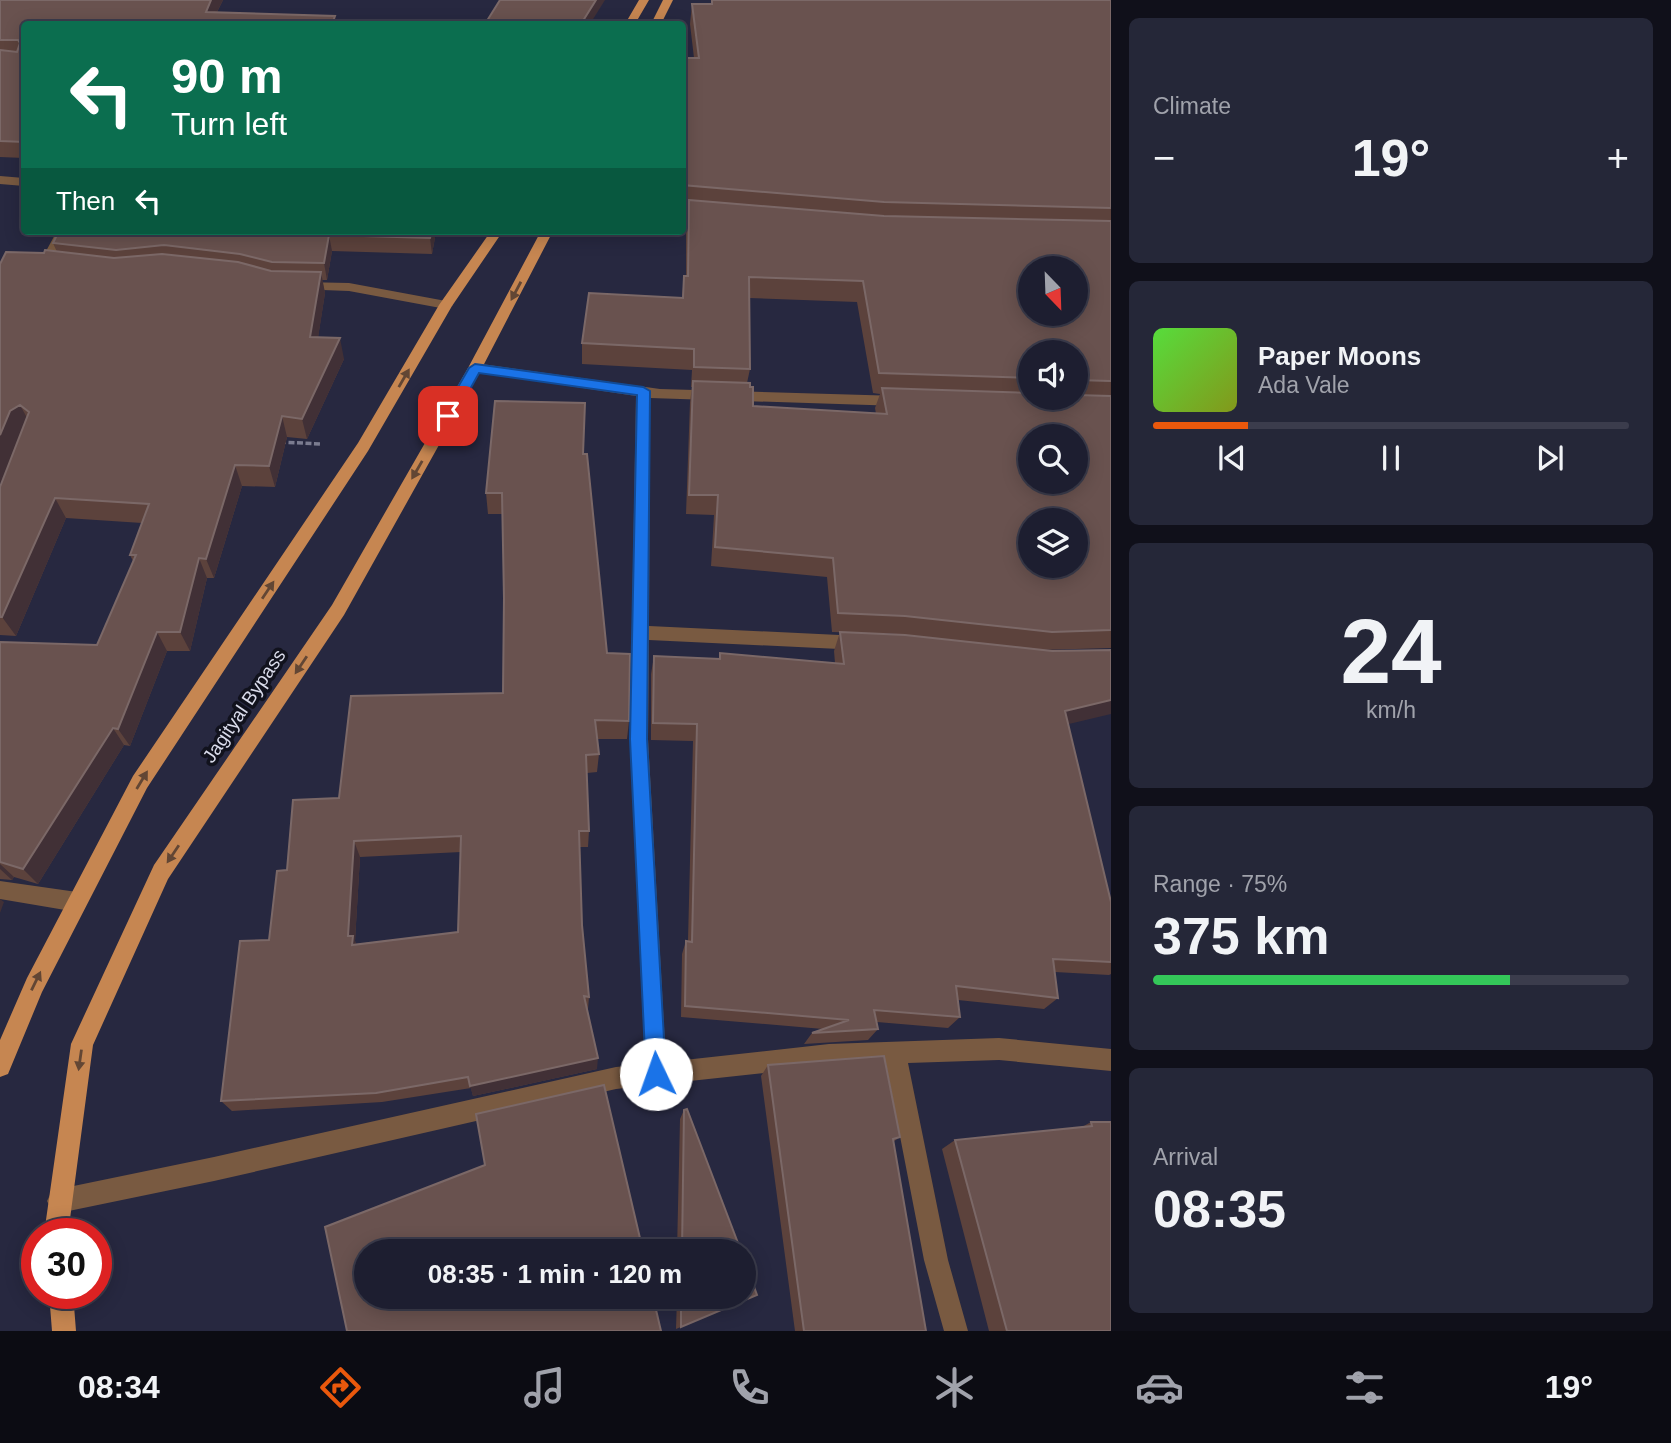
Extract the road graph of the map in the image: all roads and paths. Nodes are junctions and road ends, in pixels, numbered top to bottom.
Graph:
1 (644, 0) edge
2 (668, 0) edge
3 (632, 21) edge
4 (658, 21) edge
5 (0, 180) edge
6 (21, 182) edge
7 (61, 235) edge
8 (493, 235) edge
9 (545, 235) edge
10 (71, 267) edge
11 (289, 285) edge
12 (446, 305) junction
13 (475, 368) junction
14 (643, 391) junction
15 (911, 401) edge
16 (271, 442) edge
17 (363, 447) junction
18 (640, 633) junction
19 (884, 643) edge
20 (0, 890) edge
21 (77, 902) junction
22 (895, 1053) junction
23 (1111, 1060) edge
24 (0, 1066) edge
25 (656, 1074) junction
26 (59, 1201) junction
27 (57, 1218) edge
28 (62, 1309) edge
29 (64, 1331) edge
30 (956, 1331) edge

1 - 3 main road
2 - 4 main road
5 - 6 street
7 - 10 street
8 - 12 main road
9 -> 13 main road, Jagityal Bypass
11 - 12 street
17 -> 12 main road
13 - 14 street
13 -> 26 main road, Jagityal Bypass
14 - 15 street
14 - 18 street
16 - 17 path
21 -> 17 main road
18 - 19 street
18 - 25 street
20 - 21 street
24 -> 21 main road
22 - 23 street
22 - 25 street
22 - 30 street
25 - 26 street
26 - 27 main road, Jagityal Bypass
28 - 29 main road

